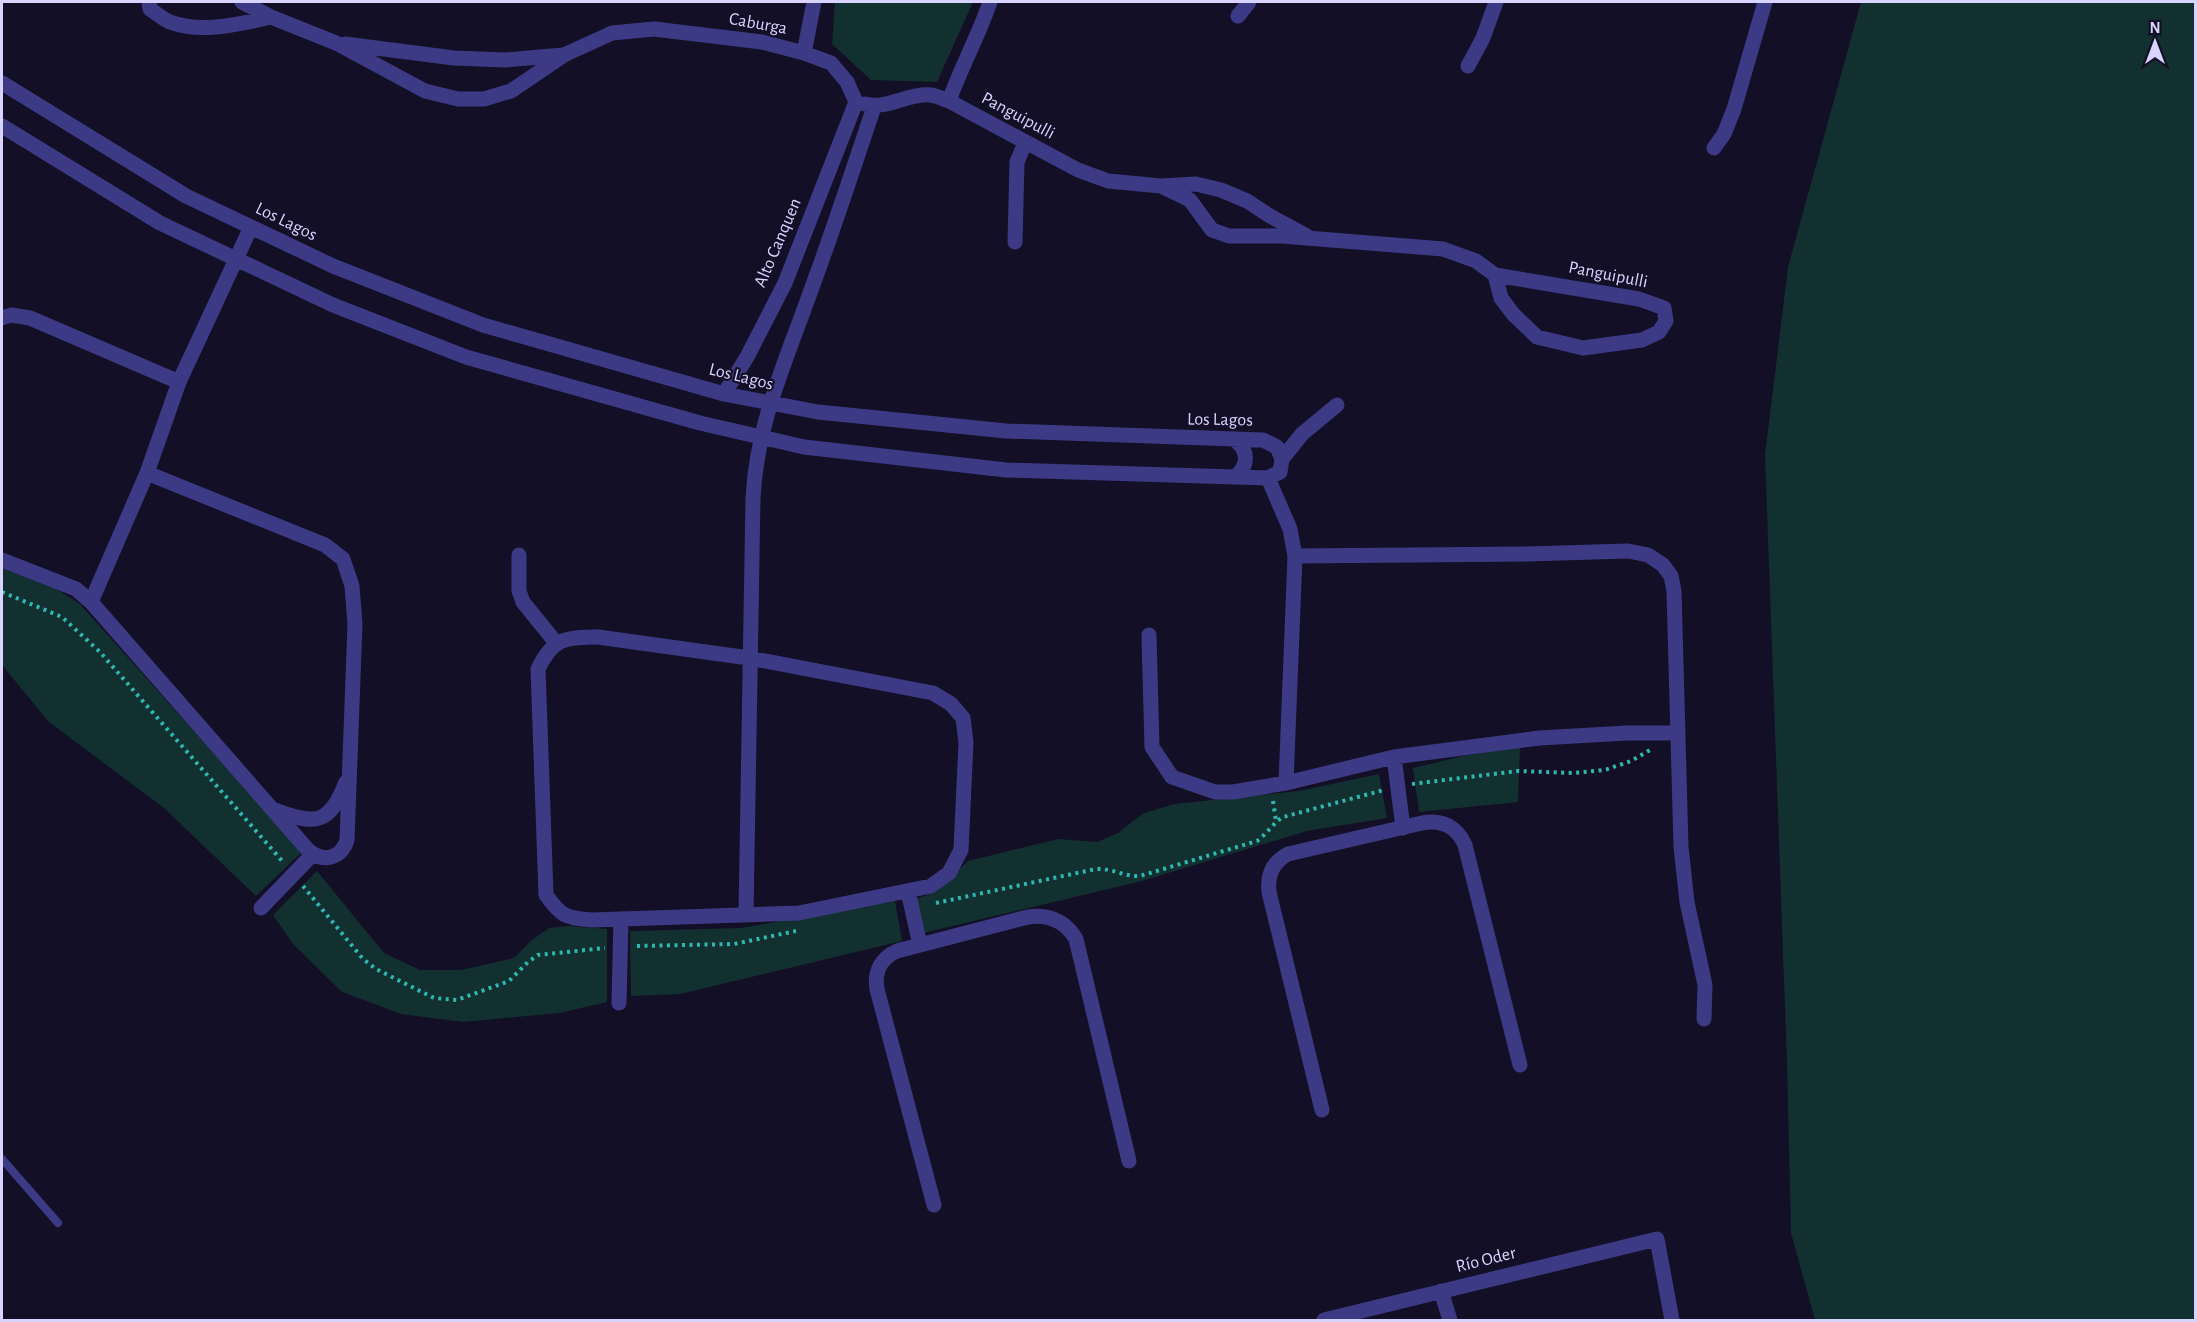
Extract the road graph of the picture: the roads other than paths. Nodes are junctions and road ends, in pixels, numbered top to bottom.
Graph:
1 (149, 2) edge
2 (242, 2) edge
3 (814, 2) edge
4 (990, 2) edge
5 (1249, 2) edge
6 (1496, 2) edge
7 (1765, 2) edge
8 (1238, 16) dead end
9 (271, 17) junction
10 (336, 43) junction
11 (804, 53) junction
12 (564, 55) junction
13 (1468, 66) dead end
14 (2, 83) edge
15 (949, 101) junction
16 (856, 102) junction
17 (874, 107) junction
18 (2, 126) edge
19 (1025, 143) junction
20 (1714, 148) dead end
21 (1161, 186) junction
22 (251, 227) junction
23 (1313, 239) junction
24 (1015, 242) dead end
25 (236, 260) junction
26 (1495, 275) junction
27 (785, 283) junction
28 (811, 291) junction
29 (2, 318) edge
30 (179, 382) junction
31 (724, 394) junction
32 (769, 405) junction
33 (1337, 405) dead end
34 (760, 437) junction
35 (1235, 440) junction
36 (1282, 459) junction
37 (147, 473) junction
38 (1235, 477) junction
39 (1268, 478) junction
40 (519, 555) dead end
41 (1295, 556) junction
42 (2, 560) edge
43 (91, 602) junction
44 (1149, 635) dead end
45 (557, 644) junction
46 (749, 658) junction
47 (1678, 732) junction
48 (1394, 757) junction
49 (350, 771) junction
50 (1286, 783) junction
51 (271, 809) junction
52 (320, 820) junction
53 (1403, 828) junction
54 (348, 833) junction
55 (310, 852) junction
56 (908, 891) junction
57 (261, 908) dead end
58 (746, 914) junction
59 (621, 919) junction
60 (920, 945) junction
61 (619, 1003) dead end
62 (1704, 1019) dead end
63 (1520, 1065) dead end
64 (1322, 1110) dead end
65 (2, 1159) edge
66 (1129, 1161) dead end
67 (934, 1205) dead end
68 (57, 1223) dead end
69 (1441, 1292) junction
70 (1324, 1320) edge
71 (1450, 1320) edge
72 (1672, 1320) edge

1 - 9 street
2 - 9 street, Caburga
3 - 11 street
4 - 15 street
5 - 8 street
6 - 13 street
7 - 20 street
9 - 10 street, Caburga
10 - 12 street, Caburga
10 - 12 street, Caburga
11 - 12 street, Caburga
11 - 16 street, Caburga
14 - 22 street, Los Lagos
15 - 17 street, Panguipulli
15 - 19 street, Panguipulli
16 - 17 street, Panguipulli
16 - 27 street, Alto Canquen
17 - 28 street
18 - 25 street
19 - 21 street, Panguipulli
19 - 24 street
21 - 23 street, Panguipulli
21 - 23 street, Panguipulli
22 - 25 street
22 - 31 street, Los Lagos
23 - 26 street, Panguipulli
25 - 30 street
25 - 34 street
26 - 26 street, Panguipulli
27 - 28 street
27 - 31 street, Alto Canquen
28 - 32 street
29 - 30 street
30 - 37 street
31 - 32 street, Los Lagos
32 - 34 street
32 - 35 street, Los Lagos
33 - 36 street
34 - 38 street
34 - 46 street
35 - 36 street, Los Lagos
35 - 38 street
36 - 39 street
37 - 43 street
37 - 49 street
38 - 39 street
39 - 41 street
40 - 45 street
41 - 47 street
41 - 50 street
42 - 43 street
43 - 51 street
44 - 50 street
45 - 46 street
45 - 59 street
46 - 56 street
46 - 58 street
47 - 48 street
47 - 62 street
48 - 50 street
48 - 53 street
49 - 52 street
49 - 54 street
51 - 52 street
51 - 55 street
52 - 54 street
52 - 55 street
53 - 63 street
53 - 64 street
54 - 55 street
55 - 57 street
56 - 58 street
56 - 60 street
58 - 59 street
59 - 61 street
60 - 66 street
60 - 67 street
65 - 68 lane
69 - 70 street, Río Oder
69 - 71 street
69 - 72 street, Río Oder

